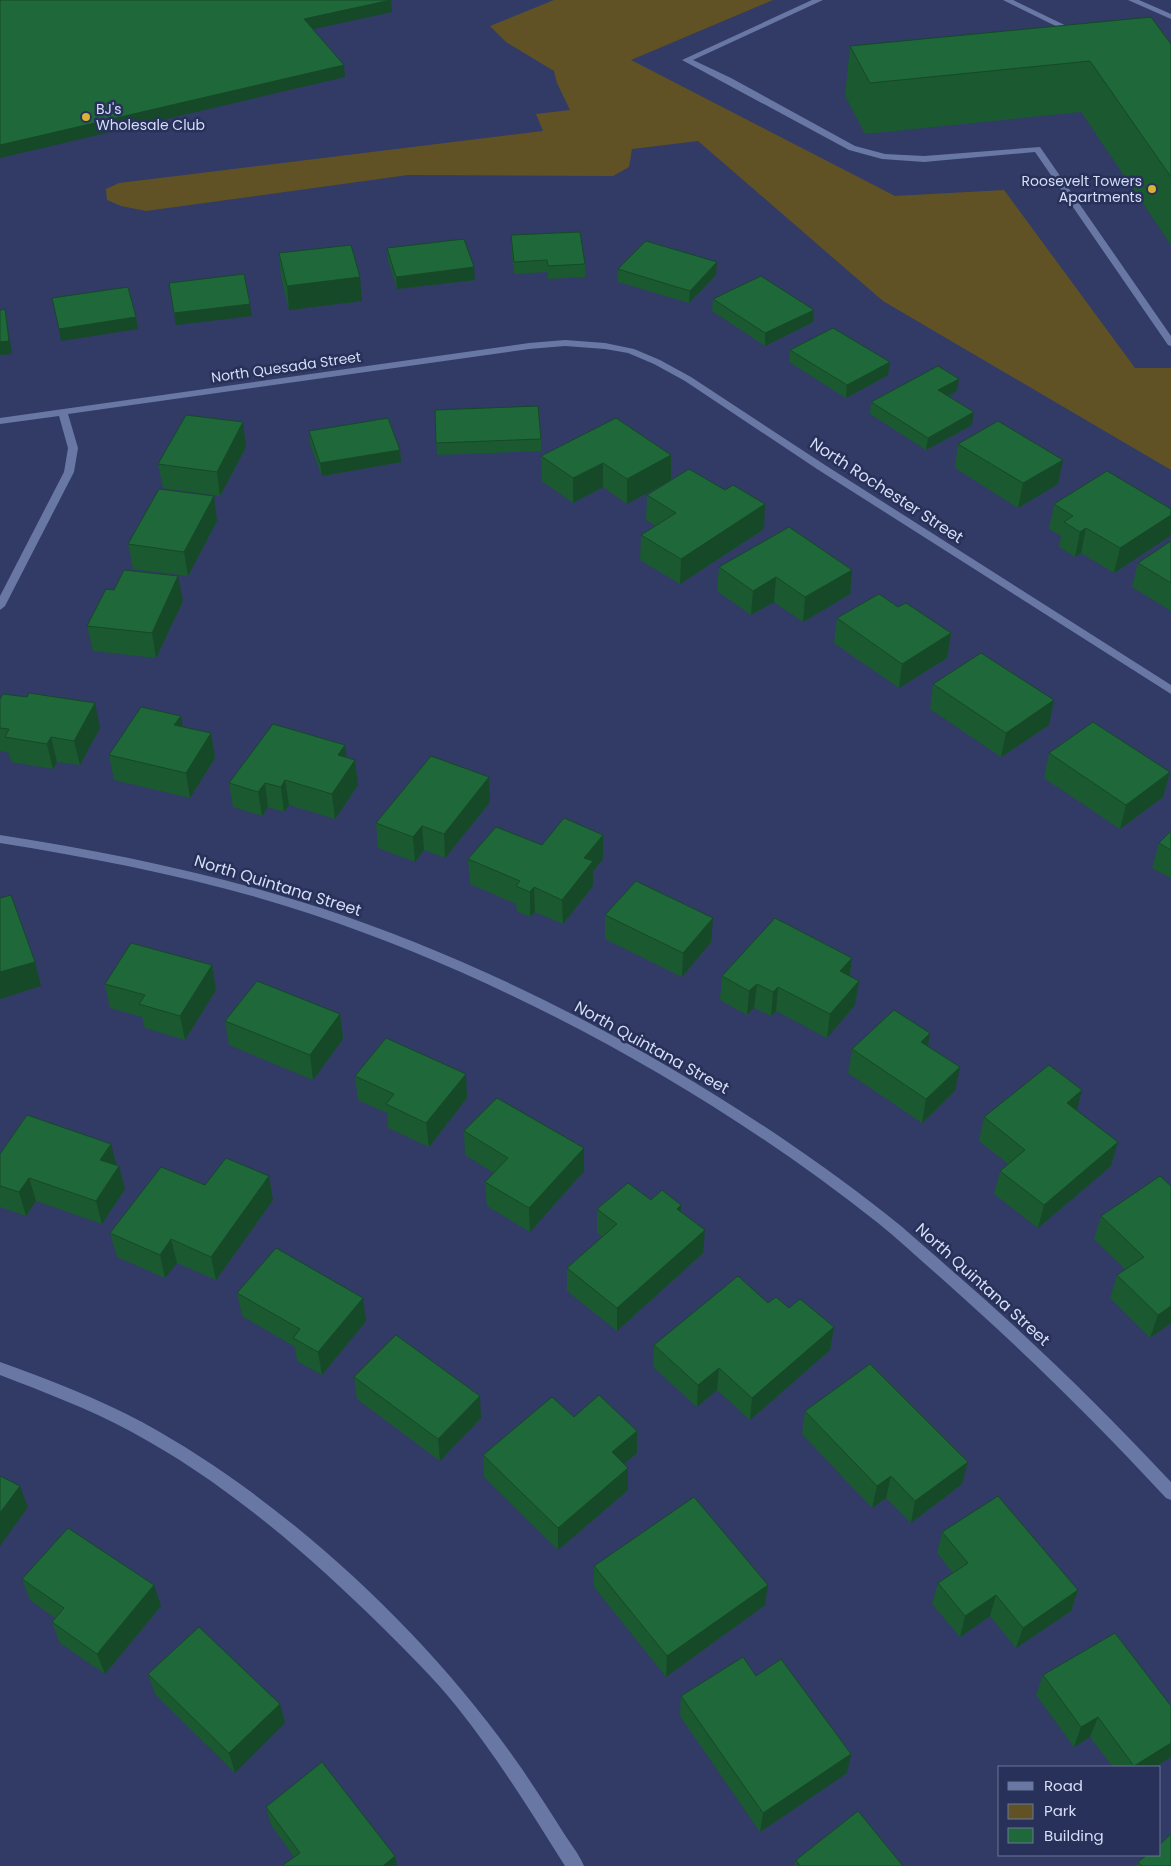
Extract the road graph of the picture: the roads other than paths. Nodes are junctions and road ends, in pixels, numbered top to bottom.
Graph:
1 (819, 0) edge
2 (1007, 0) edge
3 (1132, 0) edge
4 (1171, 18) edge
5 (1082, 35) edge
6 (1171, 343) edge
7 (576, 344) joint
8 (63, 413) junction
9 (0, 422) edge
10 (0, 606) edge
11 (1171, 690) edge
12 (0, 839) edge
13 (0, 1368) edge
14 (1171, 1493) edge
15 (575, 1866) edge

1 - 6 street
2 - 5 street
3 - 4 street
7 - 8 street, North Quesada Street
7 - 11 street, North Rochester Street
8 - 9 street, North Quesada Street
8 - 10 street
12 - 14 street, North Quintana Street
13 - 15 street

